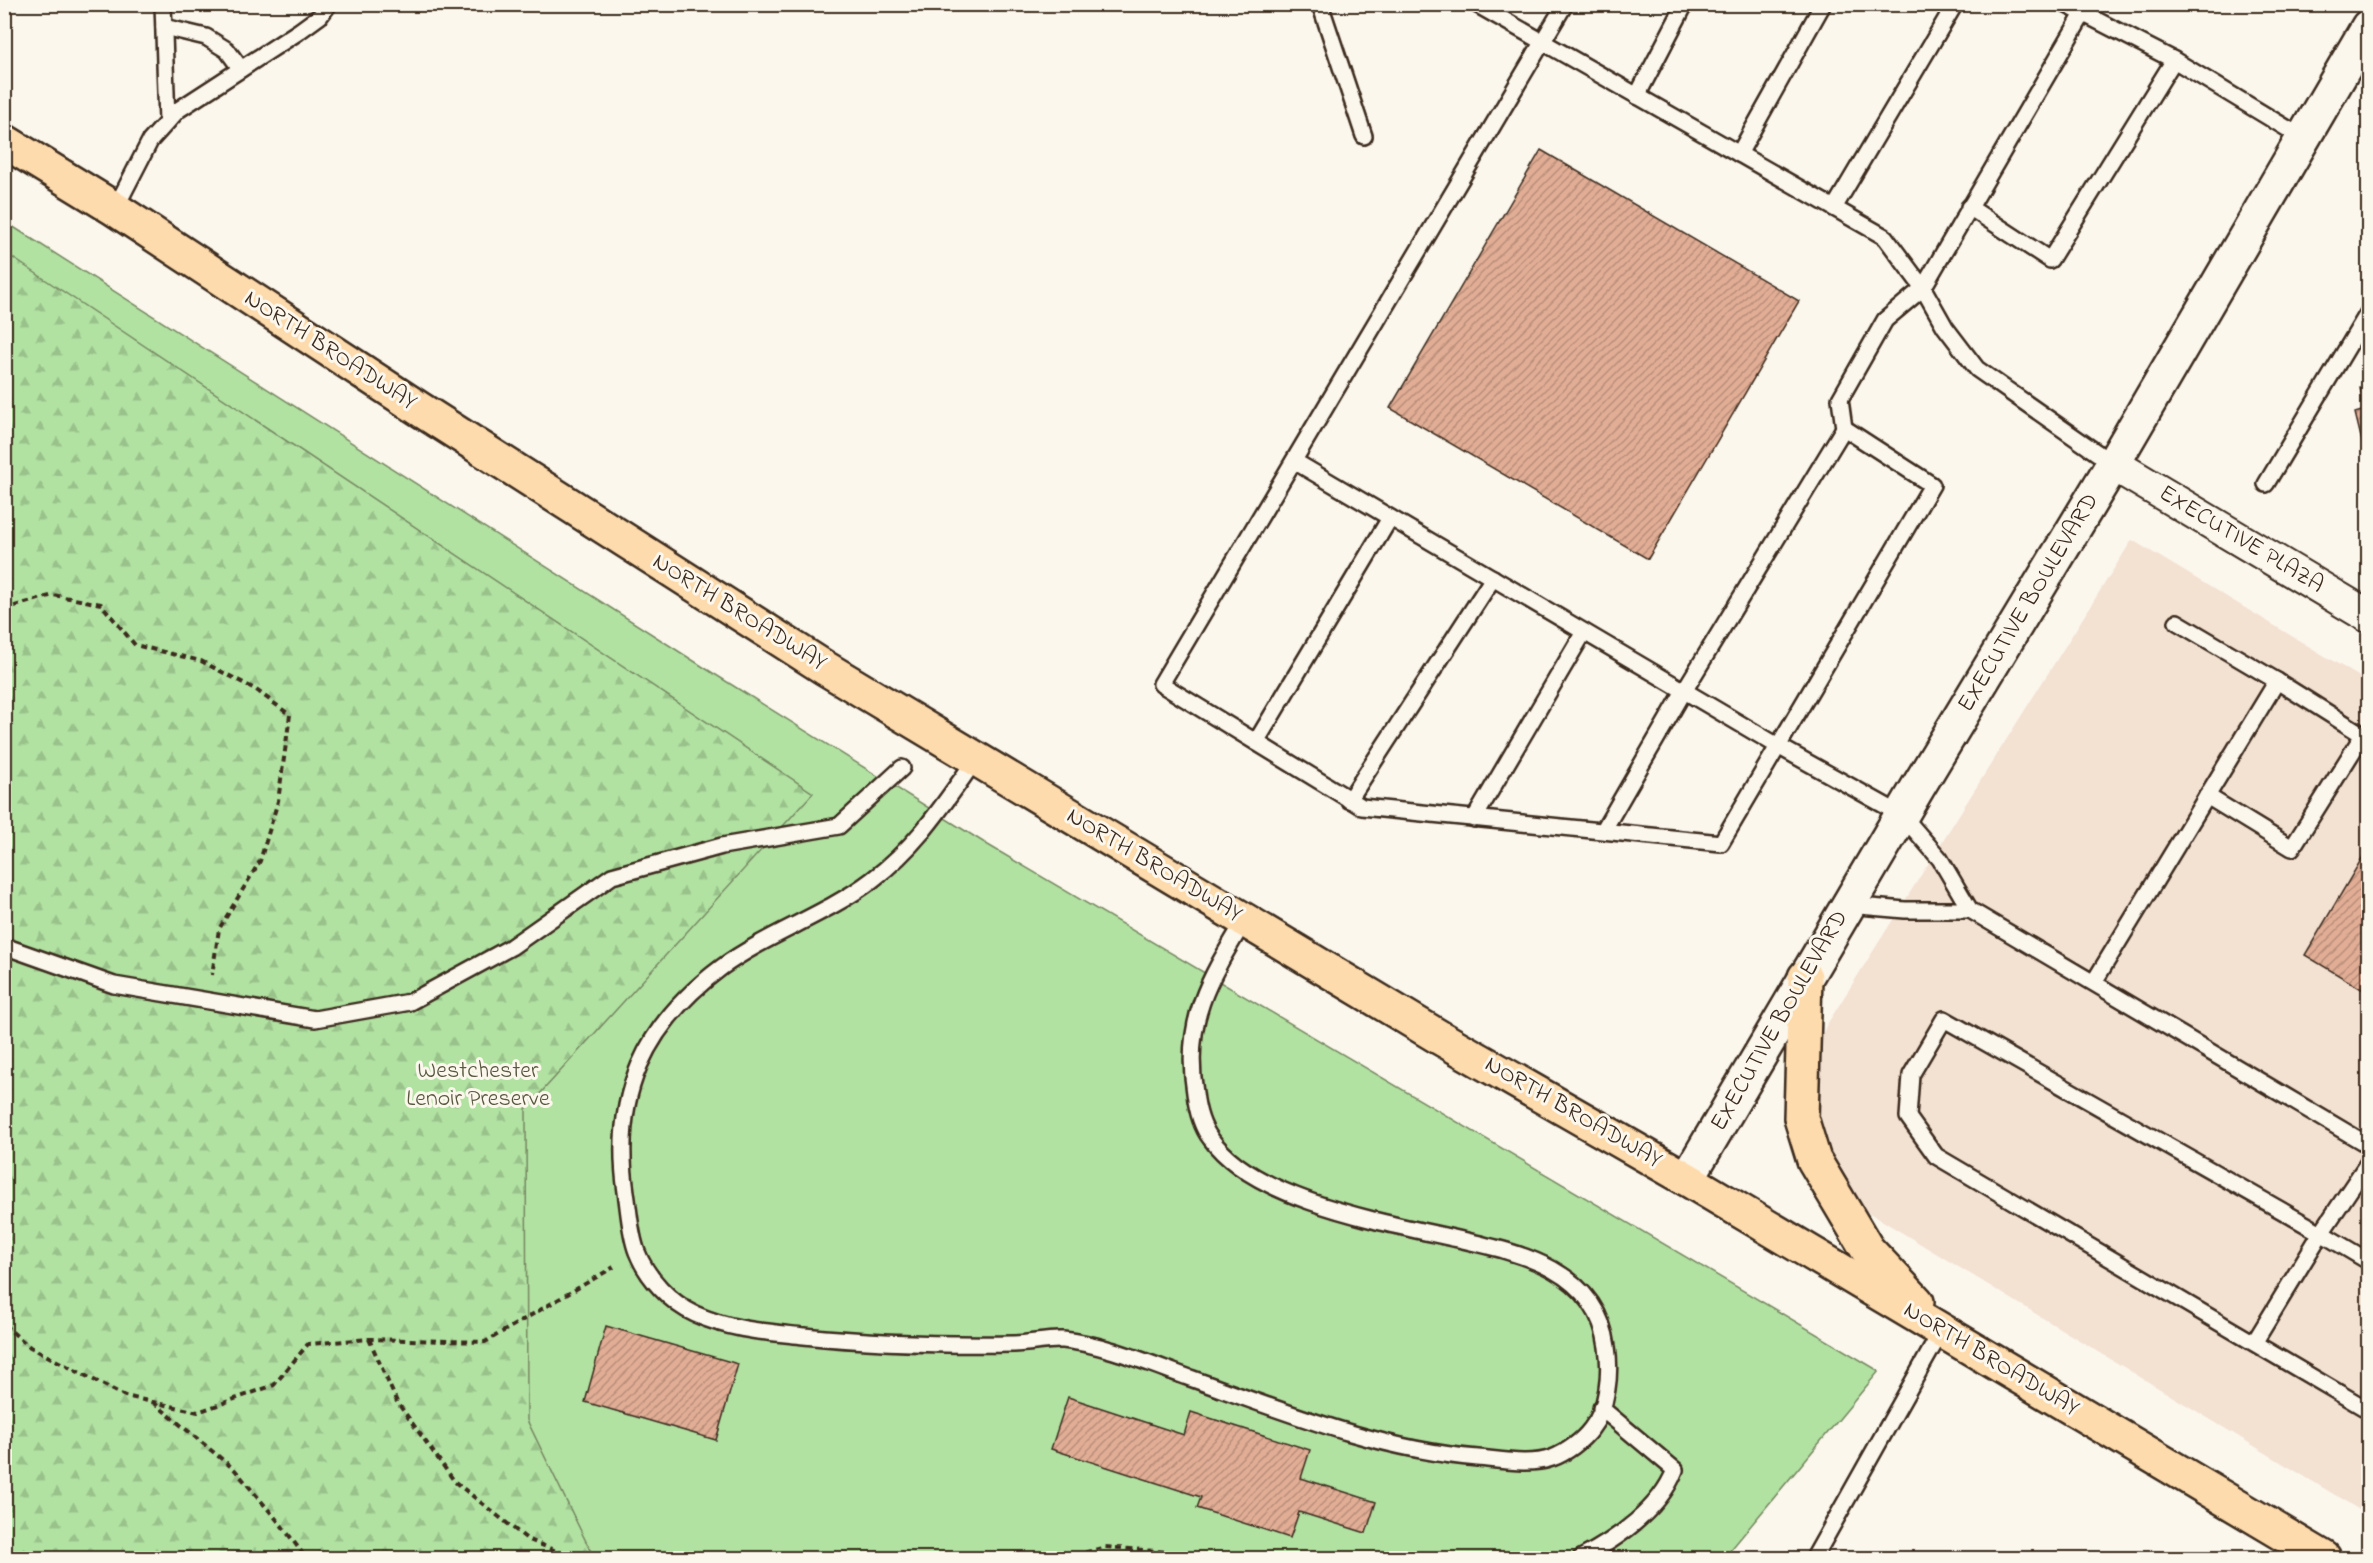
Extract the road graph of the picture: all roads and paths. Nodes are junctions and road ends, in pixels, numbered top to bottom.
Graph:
1 (163, 4) edge
2 (329, 4) edge
3 (1320, 4) edge
4 (1476, 4) edge
5 (1565, 4) edge
6 (1684, 4) edge
7 (1823, 4) edge
8 (1955, 4) edge
9 (2066, 4) edge
10 (2083, 14) junction
11 (164, 27) junction
12 (2368, 27) edge
13 (1543, 42) junction
14 (2174, 60) junction
15 (241, 69) junction
16 (1637, 96) junction
17 (167, 122) junction
18 (1364, 136) dead end
19 (2303, 138) junction
20 (4, 141) edge
21 (1739, 154) junction
22 (1969, 207) junction
23 (1834, 208) junction
24 (115, 209) junction
25 (1923, 288) junction
26 (2368, 313) edge
27 (1844, 429) junction
28 (1294, 461) junction
29 (2113, 464) junction
30 (2266, 484) dead end
31 (1390, 518) junction
32 (1493, 578) junction
33 (4, 609) edge
34 (2368, 616) edge
35 (2177, 622) dead end
36 (1584, 632) junction
37 (2277, 681) junction
38 (1684, 691) junction
39 (2366, 734) edge
40 (1256, 742) junction
41 (1778, 746) junction
42 (976, 759) junction
43 (902, 768) dead end
44 (2207, 796) junction
45 (1349, 800) junction
46 (1902, 815) junction
47 (1474, 819) junction
48 (1603, 831) junction
49 (1848, 905) junction
50 (1970, 910) junction
51 (1245, 920) junction
52 (4, 946) edge
53 (1805, 977) junction
54 (2094, 982) junction
55 (209, 1002) junction
56 (2368, 1145) edge
57 (2368, 1163) edge
58 (1687, 1179) junction
59 (2321, 1233) junction
60 (638, 1253) junction
61 (2368, 1262) edge
62 (4, 1325) edge
63 (1942, 1330) junction
64 (369, 1339) junction
65 (2254, 1343) junction
66 (153, 1402) junction
67 (1601, 1408) junction
68 (2368, 1410) edge
69 (306, 1558) edge
70 (573, 1558) edge
71 (1065, 1558) edge
72 (1201, 1558) edge
73 (1581, 1558) edge
74 (1815, 1558) edge
75 (2324, 1558) edge

1 - 11 lane
2 - 15 lane
3 - 18 lane
4 - 13 lane
5 - 13 lane
6 - 16 lane
7 - 21 lane
8 - 23 lane
9 - 10 lane
10 - 14 lane
10 - 22 lane
11 - 15 lane
11 - 17 lane
12 - 19 main road, EXECUTIVE BOULEVARD
13 - 16 lane
13 - 28 lane
14 - 19 lane
14 - 22 lane
15 - 17 lane
16 - 21 lane
17 - 24 lane
19 - 29 main road, EXECUTIVE BOULEVARD
20 - 24 main road, NORTH BROADWAY
21 - 23 lane
22 - 25 lane
23 - 25 lane
24 - 42 main road, NORTH BROADWAY
25 - 27 lane
25 - 29 lane
26 - 30 lane
27 - 38 lane
27 - 41 lane
28 - 31 lane
28 - 40 lane
29 - 34 street, EXECUTIVE PLAZA
29 - 46 main road, EXECUTIVE BOULEVARD
31 - 32 lane
31 - 40 lane
32 - 36 lane
32 - 45 lane
33 - 55 path
35 - 37 lane
36 - 38 lane
36 - 47 lane
37 - 39 lane
37 - 44 lane
38 - 41 lane
38 - 48 lane
39 - 44 lane
40 - 45 lane
41 - 46 lane
41 - 48 lane
42 - 51 main road, NORTH BROADWAY
42 - 60 lane
43 - 55 lane
44 - 54 lane
45 - 47 lane
46 - 49 main road, EXECUTIVE BOULEVARD
46 - 50 lane
47 - 48 lane
49 - 50 lane
49 - 53 main road, EXECUTIVE BOULEVARD
50 - 54 lane
51 - 58 main road, NORTH BROADWAY
51 - 67 lane
52 - 55 lane
53 - 58 main road, EXECUTIVE BOULEVARD
53 - 63 main road
54 - 56 lane
57 - 59 lane
58 - 63 main road, NORTH BROADWAY
59 - 61 lane
59 - 65 lane
59 - 65 lane
60 - 64 path
60 - 67 lane
62 - 66 path
63 - 74 lane
63 - 75 main road, NORTH BROADWAY
64 - 66 path
64 - 70 path
65 - 68 lane
66 - 69 path
67 - 73 lane
71 - 72 path

